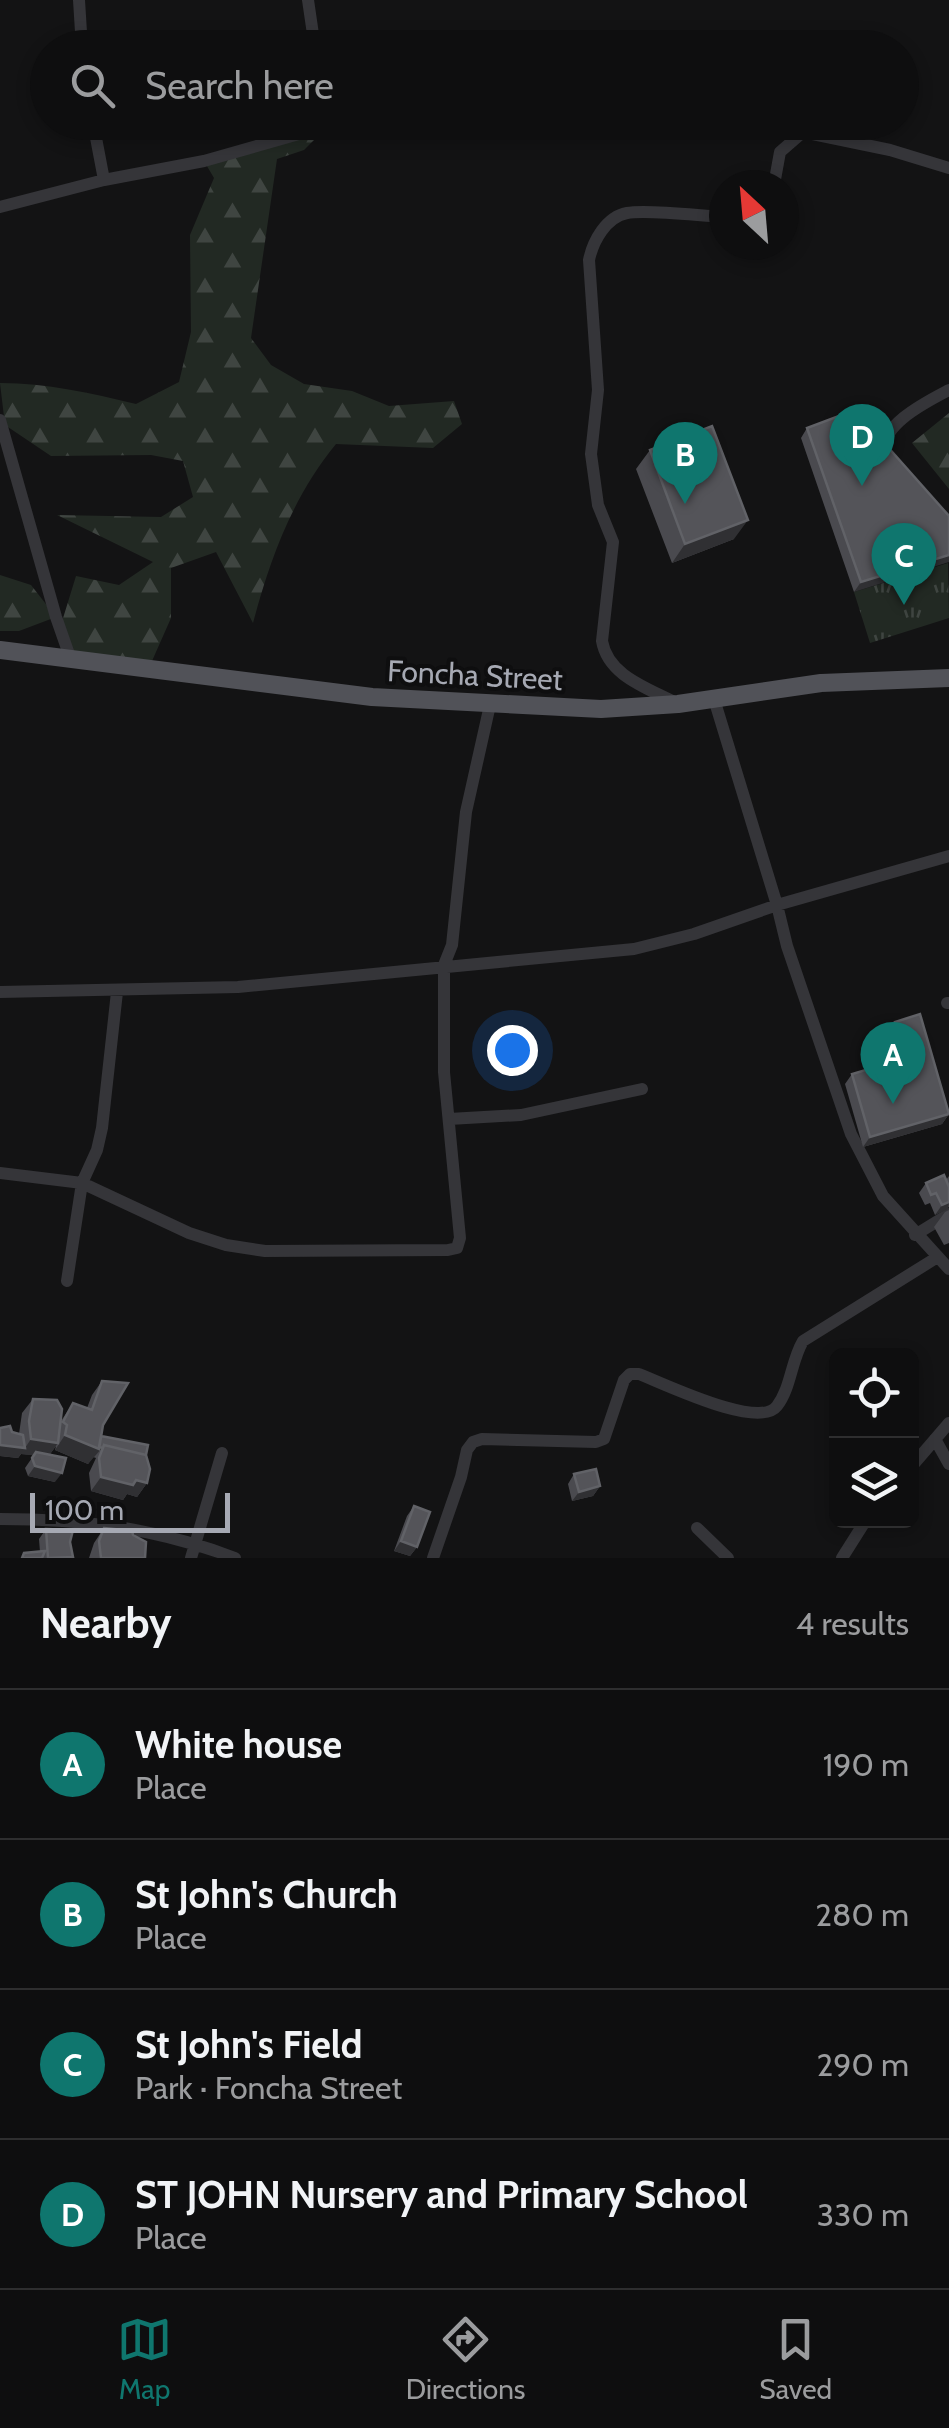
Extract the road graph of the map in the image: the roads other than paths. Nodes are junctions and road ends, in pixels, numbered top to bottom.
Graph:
1 (80, 0) edge
2 (308, 0) edge
3 (81, 30) edge
4 (312, 30) edge
5 (97, 140) edge
6 (273, 140) edge
7 (791, 140) edge
8 (852, 140) edge
9 (949, 168) edge
10 (777, 170) edge
11 (104, 180) junction
12 (0, 207) edge
13 (709, 217) edge
14 (949, 390) edge
15 (0, 420) edge
16 (900, 470) edge
17 (0, 650) edge
18 (72, 660) junction
19 (949, 678) edge
20 (714, 699) junction
21 (678, 704) junction
22 (490, 706) junction
23 (949, 856) edge
24 (777, 905) junction
25 (444, 965) junction
26 (0, 992) edge
27 (117, 992) junction
28 (642, 1089) dead end
29 (449, 1118) junction
30 (0, 1173) edge
31 (82, 1183) junction
32 (949, 1214) edge
33 (915, 1235) junction
34 (936, 1258) junction
35 (949, 1268) edge
36 (67, 1281) dead end
37 (949, 1423) edge
38 (935, 1438) junction
39 (222, 1453) dead end
40 (919, 1457) edge
41 (949, 1464) edge
42 (0, 1519) edge
43 (698, 1528) dead end
44 (861, 1528) edge
45 (193, 1552) edge
46 (234, 1558) edge
47 (433, 1558) edge
48 (728, 1558) edge
49 (842, 1558) edge

1 - 3 street
2 - 4 street
5 - 11 street
6 - 11 street
7 - 10 street
8 - 9 street
11 - 12 street
13 - 21 street
14 - 16 street
15 - 18 street
17 - 18 main road, Foncha Street
18 - 22 main road, Foncha Street
19 - 20 main road, Foncha Street
20 - 21 main road, Foncha Street
20 - 24 street
21 - 22 main road, Foncha Street
22 - 25 street
23 - 24 street
24 - 25 street
24 - 33 street
25 - 27 street
25 - 29 street
26 - 27 street
27 - 31 street
28 - 29 street
29 - 31 street
30 - 31 street
31 - 36 street
32 - 33 street
33 - 34 street
34 - 35 street
34 - 47 street
37 - 38 street
38 - 40 street
38 - 41 street
39 - 45 street
42 - 45 street
43 - 48 street
44 - 49 street
45 - 46 street

